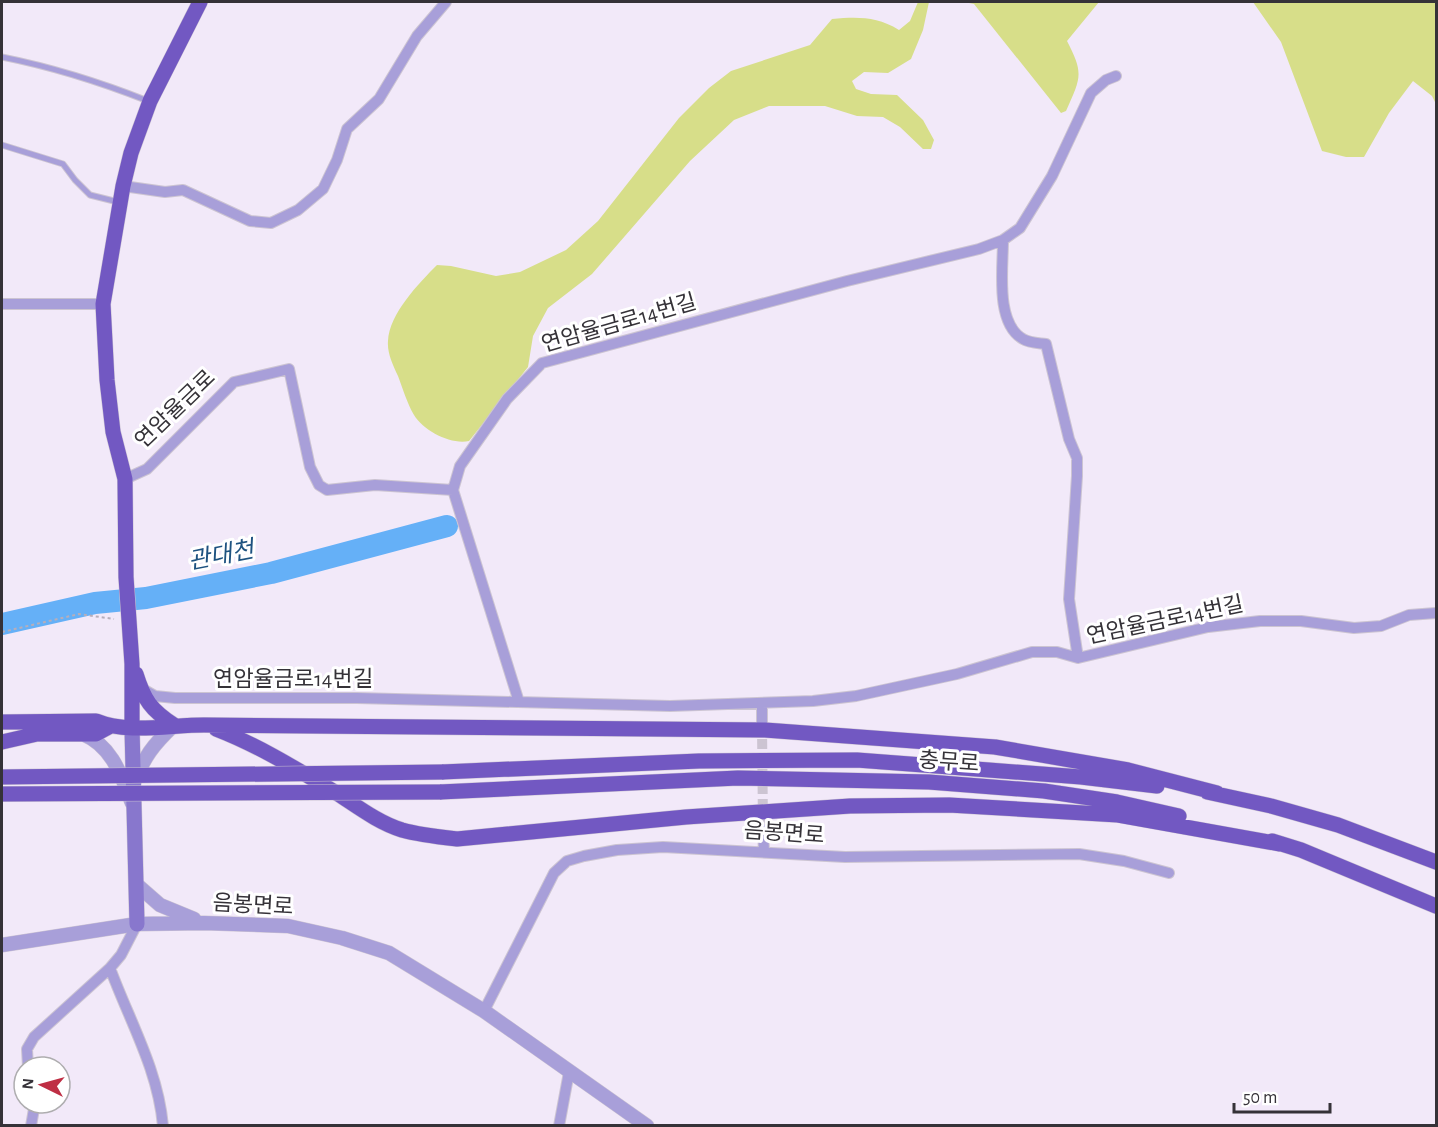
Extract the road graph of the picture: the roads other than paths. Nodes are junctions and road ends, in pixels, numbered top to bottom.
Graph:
1 (200, 2) edge
2 (446, 2) edge
3 (2, 57) edge
4 (1116, 76) dead end
5 (150, 101) junction
6 (2, 145) edge
7 (123, 186) junction
8 (120, 203) junction
9 (1003, 240) junction
10 (2, 304) edge
11 (103, 304) junction
12 (125, 479) junction
13 (453, 490) junction
14 (1437, 612) edge
15 (1078, 658) junction
16 (132, 664) junction
17 (140, 687) junction
18 (519, 702) junction
19 (762, 703) junction
20 (2, 722) edge
21 (762, 724) tunnel mouth
22 (174, 725) junction
23 (204, 725) junction
24 (109, 727) junction
25 (132, 728) junction
26 (83, 734) junction
27 (2, 742) edge
28 (2, 777) edge
29 (133, 786) junction
30 (1217, 793) junction
31 (2, 794) edge
32 (133, 806) junction
33 (764, 829) tunnel mouth
34 (1280, 844) junction
35 (764, 852) junction
36 (1437, 862) edge
37 (1170, 873) dead end
38 (136, 884) junction
39 (1437, 906) edge
40 (204, 923) junction
41 (137, 924) junction
42 (2, 945) edge
43 (110, 968) junction
44 (484, 1011) junction
45 (27, 1055) edge
46 (569, 1072) junction
47 (163, 1125) edge
48 (559, 1125) edge
49 (647, 1125) edge

1 - 5 main road, 연암율금로
2 - 7 street
3 - 5 lane
4 - 9 street, 연암율금로14번길
5 - 7 main road, 연암율금로
6 - 8 lane
7 - 8 main road, 연암율금로
8 - 11 main road, 연암율금로
9 - 13 street, 연암율금로14번길
9 - 15 street, 연암율금로14번길
10 - 11 street
11 - 12 main road, 연암율금로
12 - 13 street, 연암율금로
12 - 16 main road, 연암율금로
13 - 18 street
14 - 15 street, 연암율금로14번길
15 - 19 street, 연암율금로14번길
16 - 17 main road
16 - 25 main road
17 - 18 street, 연암율금로14번길
17 - 22 main road
18 - 19 street, 연암율금로14번길
19 - 21 street
20 - 24 main road
22 - 23 main road
22 - 25 main road
22 - 29 street
23 - 30 main road
23 - 34 main road
24 - 25 main road
24 - 26 main road
25 - 29 main road
26 - 27 main road
26 - 32 street
28 - 30 main road, 충무로, bridge
29 - 32 main road
30 - 36 main road, 충무로
31 - 34 main road, 충무로, bridge
32 - 38 main road
33 - 35 street
34 - 39 main road, 충무로
35 - 37 street, 음봉면로
35 - 44 street, 음봉면로
38 - 40 street
38 - 41 main road
40 - 41 street, 음봉면로
40 - 44 street, 음봉면로
41 - 42 street, 음봉면로
41 - 43 street
43 - 45 street
43 - 47 street
44 - 46 street, 음봉면로
46 - 48 street
46 - 49 street, 음봉면로

